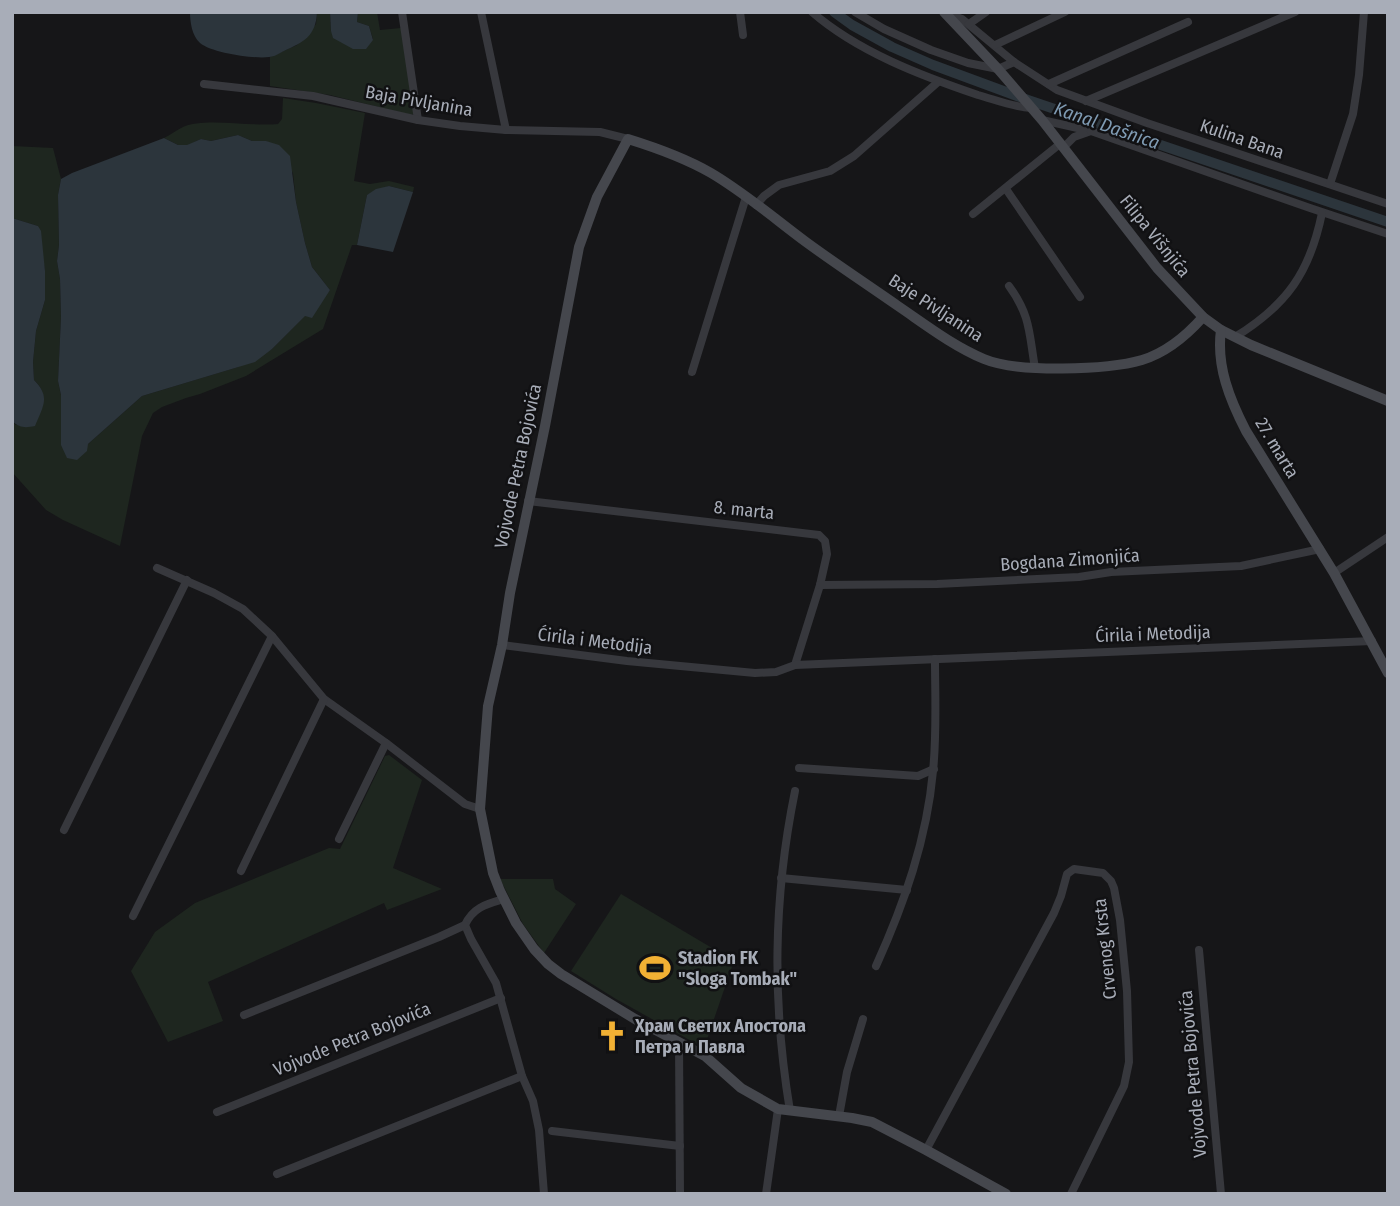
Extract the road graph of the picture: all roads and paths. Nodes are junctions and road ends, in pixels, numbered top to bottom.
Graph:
1 (402, 12) edge
2 (481, 12) edge
3 (740, 12) edge
4 (813, 12) edge
5 (855, 12) edge
6 (986, 12) edge
7 (1065, 12) edge
8 (1294, 12) edge
9 (1364, 12) edge
10 (946, 14) edge
11 (1188, 22) dead end
12 (969, 24) junction
13 (743, 35) dead end
14 (995, 45) junction
15 (1014, 62) junction
16 (998, 69) junction
17 (938, 82) junction
18 (204, 83) dead end
19 (1049, 84) junction
20 (1086, 101) junction
21 (1031, 107) junction
22 (418, 120) junction
23 (1042, 120) junction
24 (506, 130) junction
25 (1091, 131) junction
26 (628, 139) junction
27 (1062, 145) junction
28 (1330, 184) junction
29 (1006, 189) junction
30 (746, 197) junction
31 (1388, 204) edge
32 (756, 205) junction
33 (1322, 213) junction
34 (973, 214) dead end
35 (1388, 234) edge
36 (1009, 286) dead end
37 (1080, 298) dead end
38 (1203, 317) junction
39 (1221, 330) junction
40 (1235, 337) junction
41 (1035, 368) junction
42 (692, 372) dead end
43 (1388, 401) edge
44 (528, 501) junction
45 (1388, 537) edge
46 (1320, 550) junction
47 (157, 568) dead end
48 (1334, 573) junction
49 (187, 580) junction
50 (820, 584) junction
51 (272, 636) junction
52 (1372, 641) junction
53 (502, 645) junction
54 (935, 659) junction
55 (795, 665) junction
56 (1388, 673) edge
57 (324, 699) junction
58 (386, 743) junction
59 (799, 768) dead end
60 (934, 769) junction
61 (795, 790) dead end
62 (480, 809) junction
63 (64, 830) dead end
64 (339, 839) dead end
65 (241, 871) dead end
66 (781, 878) junction
67 (907, 890) junction
68 (504, 898) junction
69 (133, 916) dead end
70 (465, 925) junction
71 (1199, 950) dead end
72 (876, 965) dead end
73 (501, 998) junction
74 (244, 1015) dead end
75 (863, 1019) dead end
76 (679, 1043) junction
77 (522, 1076) junction
78 (784, 1110) junction
79 (217, 1112) dead end
80 (839, 1116) junction
81 (552, 1131) dead end
82 (680, 1146) junction
83 (926, 1150) junction
84 (277, 1174) dead end
85 (544, 1194) edge
86 (680, 1194) edge
87 (766, 1194) edge
88 (1006, 1194) edge
89 (1071, 1194) edge
90 (1221, 1194) edge

1 - 22 street
2 - 24 street
3 - 13 street
4 - 17 street
5 - 16 street
6 - 12 street
7 - 14 street
8 - 20 street
9 - 28 street
10 - 12 street, Kulina Bana
10 - 16 street, Filipa Višnjića
11 - 19 street
12 - 14 street, Kulina Bana
14 - 15 street, Kulina Bana
15 - 16 street
15 - 19 street, Kulina Bana
16 - 21 street, Filipa Višnjića
17 - 21 street
17 - 32 street
18 - 22 street, Baja Pivljanina
19 - 20 street, Kulina Bana
20 - 28 street, Kulina Bana
21 - 23 street, Filipa Višnjića
22 - 24 street, Baja Pivljanina
23 - 25 street
23 - 27 street, Filipa Višnjića
24 - 26 street, Baja Pivljanina
25 - 27 street
25 - 33 street
26 - 30 street, Baje Pivljanina
26 - 44 street, Vojvode Petra Bojovića
27 - 29 street
27 - 38 street, Filipa Višnjića
28 - 31 street, Kulina Bana
29 - 34 street
29 - 37 street
30 - 32 street, Baje Pivljanina
30 - 42 street
32 - 41 street, Baje Pivljanina
33 - 35 street
33 - 40 street
36 - 41 street
38 - 39 street, Filipa Višnjića
38 - 41 street, Baje Pivljanina
39 - 40 street, Filipa Višnjića
39 - 46 street, 27. marta
40 - 43 street, Filipa Višnjića
44 - 50 street, 8. marta
44 - 53 street, Vojvode Petra Bojovića
45 - 48 street
46 - 48 street, 27. marta
46 - 50 street, Bogdana Zimonjića
47 - 49 street
48 - 52 street, 27. marta
49 - 51 street
49 - 63 street
50 - 55 street, 8. marta
51 - 57 street
51 - 69 street
52 - 54 street, Ćirila i Metodija
52 - 56 street, 27. marta
53 - 55 street, Ćirila i Metodija
53 - 62 street, Vojvode Petra Bojovića
54 - 55 street, Ćirila i Metodija
54 - 60 street
57 - 58 street
57 - 65 street
58 - 62 street
58 - 64 street
59 - 60 street
60 - 67 street
61 - 66 street
62 - 68 street, Vojvode Petra Bojovića
66 - 67 street
66 - 78 street
67 - 72 street
68 - 70 street
68 - 76 street, Vojvode Petra Bojovića
70 - 73 street
70 - 74 street
71 - 90 street, Vojvode Petra Bojovića
73 - 77 street
73 - 79 street, Vojvode Petra Bojovića
75 - 80 street
76 - 78 street, Vojvode Petra Bojovića
76 - 82 street
77 - 84 street
77 - 85 street
78 - 80 street, Vojvode Petra Bojovića
78 - 87 street
80 - 83 street, Vojvode Petra Bojovića
81 - 82 street
82 - 86 street
83 - 88 street, Vojvode Petra Bojovića
83 - 89 street, Crvenog Krsta

